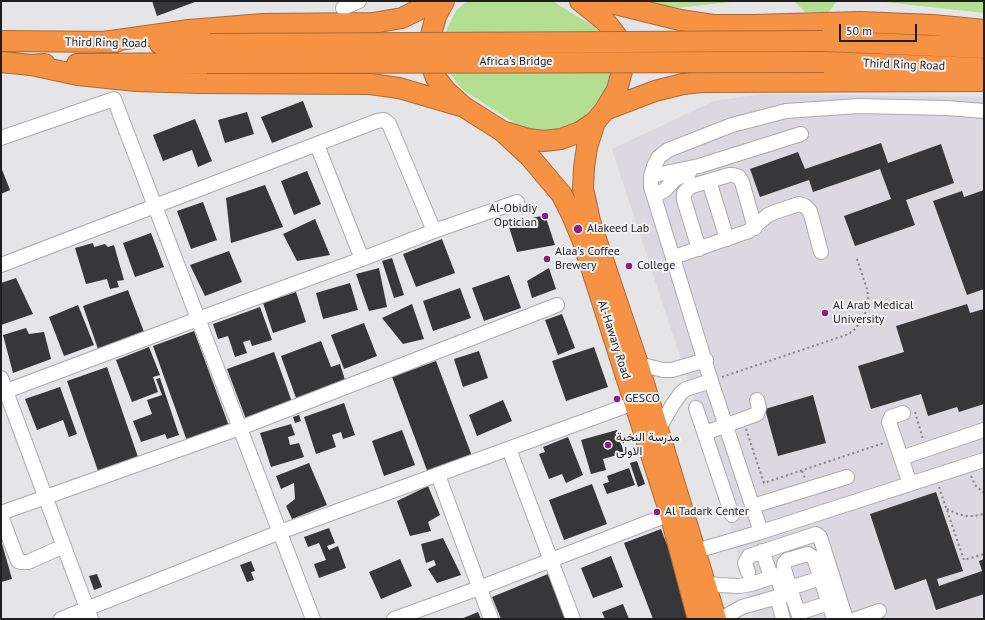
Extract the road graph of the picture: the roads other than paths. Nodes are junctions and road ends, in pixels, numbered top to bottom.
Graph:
1 (358, 1) edge
2 (436, 1) edge
3 (444, 1) edge
4 (580, 1) edge
5 (603, 1) edge
6 (343, 8) dead end
7 (984, 30) edge
8 (1, 41) edge
9 (823, 41) joint
10 (104, 42) junction
11 (984, 48) edge
12 (209, 53) junction
13 (1, 62) edge
14 (824, 62) joint
15 (31, 64) junction
16 (984, 68) edge
17 (984, 81) edge
18 (464, 106) junction
19 (984, 111) edge
20 (600, 116) junction
21 (502, 131) junction
22 (801, 134) dead end
23 (1, 138) edge
24 (317, 145) junction
25 (699, 166) junction
26 (651, 176) junction
27 (709, 181) junction
28 (654, 196) junction
29 (517, 202) dead end
30 (156, 207) junction
31 (755, 228) junction
32 (434, 231) junction
33 (727, 239) junction
34 (699, 249) junction
35 (820, 252) dead end
36 (674, 257) junction
37 (362, 259) junction
38 (1, 265) edge
39 (557, 305) dead end
40 (198, 319) junction
41 (706, 360) junction
42 (638, 364) junction
43 (679, 369) junction
44 (1, 378) edge
45 (711, 381) junction
46 (686, 389) junction
47 (4, 392) edge
48 (757, 400) dead end
49 (634, 403) junction
50 (696, 408) dead end
51 (909, 410) road end
52 (726, 425) junction
53 (240, 428) junction
54 (658, 430) junction
55 (984, 430) edge
56 (704, 433) junction
57 (509, 448) junction
58 (901, 458) junction
59 (984, 460) edge
60 (438, 475) junction
61 (847, 477) dead end
62 (910, 484) junction
63 (45, 497) junction
64 (753, 506) junction
65 (1, 514) edge
66 (670, 514) junction
67 (732, 515) dead end
68 (280, 532) junction
69 (762, 532) junction
70 (64, 546) junction
71 (696, 551) junction
72 (762, 551) junction
73 (551, 560) junction
74 (780, 575) junction
75 (749, 578) junction
76 (821, 578) junction
77 (706, 583) junction
78 (479, 588) junction
79 (786, 592) junction
80 (756, 602) junction
81 (829, 603) junction
82 (878, 611) dead end
83 (89, 614) edge
84 (799, 616) edge
85 (61, 619) edge
86 (314, 619) edge
87 (394, 619) edge
88 (491, 619) edge
89 (573, 619) edge
90 (698, 619) edge
91 (716, 619) edge
92 (721, 619) edge
93 (783, 619) edge
94 (834, 619) edge
95 (846, 619) edge
96 (856, 619) edge

1 - 6 street
2 - 10 highway
3 - 18 highway
4 - 20 highway
5 - 7 highway
8 - 10 highway, Third Ring Road
9 - 11 highway, Third Ring Road
9 - 12 highway, Africa's Bridge, bridge
10 - 12 highway, Third Ring Road
12 - 14 highway, Africa's Bridge, bridge
12 - 15 highway, Third Ring Road
13 - 15 highway, Third Ring Road
14 - 16 highway, Third Ring Road
15 - 18 highway
17 - 20 highway
18 - 21 highway
19 - 26 street
20 - 21 highway
20 - 42 highway, Al-Hawary Road
21 - 49 highway, Al-Hawary Road
22 - 25 street
23 - 30 street
24 - 30 street
24 - 32 street
24 - 37 street
25 - 26 street
25 - 28 street
26 - 28 street
27 - 31 street
27 - 33 street
27 - 34 street
28 - 36 street
29 - 32 street
30 - 38 street
30 - 40 street
31 - 33 street
31 - 35 street
32 - 37 street
33 - 34 street
34 - 36 street
36 - 41 street
37 - 40 street
39 - 53 street
40 - 47 street
40 - 53 street
41 - 43 street
41 - 45 street
42 - 43 street
42 - 54 highway, Al-Hawary Road
43 - 46 street
44 - 47 street
45 - 46 street
45 - 52 street
46 - 54 street
47 - 63 street
48 - 52 street
49 - 57 street
49 - 66 highway, Al-Hawary Road
50 - 56 street
51 - 58 street
52 - 56 street
52 - 64 street
53 - 63 street
53 - 68 street
54 - 71 highway, Al-Hawary Road
55 - 58 street
56 - 67 street
57 - 60 street
57 - 73 street
58 - 62 street
59 - 62 street
60 - 68 street
60 - 78 street
61 - 64 street
62 - 69 street
63 - 65 street
63 - 70 street
64 - 69 street
65 - 70 street
66 - 73 street
66 - 90 highway, Al-Hawary Road
68 - 83 street
68 - 86 street
69 - 71 street
70 - 83 street
71 - 77 highway, Al-Hawary Road
72 - 74 street
72 - 75 street
72 - 95 street
73 - 78 street
73 - 89 street
74 - 75 street
74 - 76 street
74 - 79 street
75 - 77 street
75 - 80 street
76 - 79 street
76 - 81 street
77 - 91 highway, Al-Hawary Road
78 - 87 street
78 - 88 street
79 - 80 street
79 - 84 street
79 - 93 street
80 - 92 street
81 - 84 street
81 - 94 street
82 - 96 street
83 - 85 street

